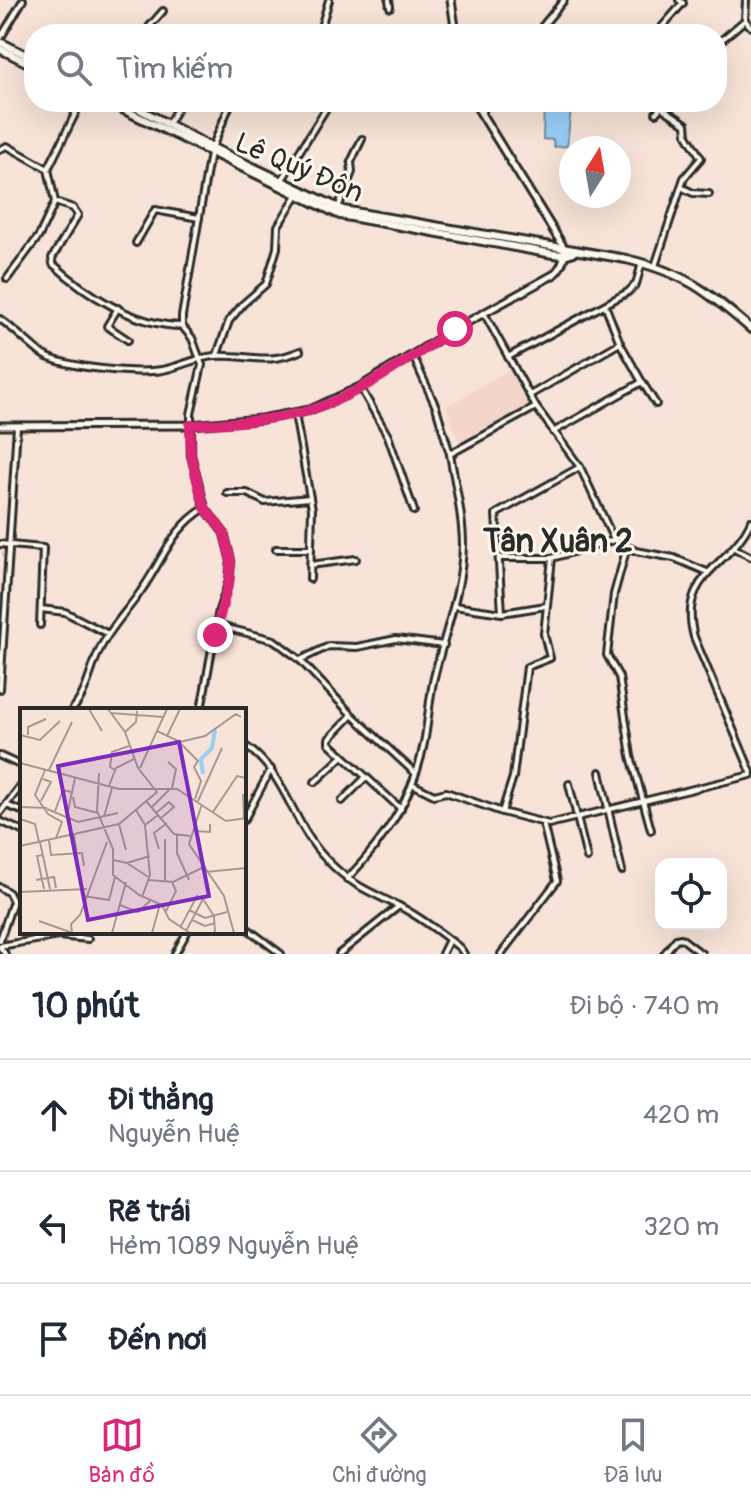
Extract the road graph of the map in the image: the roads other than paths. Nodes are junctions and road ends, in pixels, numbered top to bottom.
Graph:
1 (23, 0) edge
2 (329, 0) edge
3 (389, 0) edge
4 (451, 0) edge
5 (564, 0) edge
6 (679, 0) edge
7 (746, 0) edge
8 (390, 7) dead end
9 (163, 11) dead end
10 (745, 20) junction
11 (152, 24) edge
12 (322, 24) edge
13 (455, 24) edge
14 (544, 24) edge
15 (665, 24) edge
16 (751, 27) edge
17 (727, 35) edge
18 (0, 41) edge
19 (0, 49) edge
20 (24, 54) edge
21 (24, 61) edge
22 (76, 112) edge
23 (130, 112) edge
24 (145, 112) edge
25 (175, 112) edge
26 (227, 112) edge
27 (324, 112) edge
28 (479, 112) edge
29 (483, 112) edge
30 (672, 112) edge
31 (481, 116) junction
32 (168, 124) junction
33 (362, 139) dead end
34 (0, 149) edge
35 (212, 150) junction
36 (48, 169) junction
37 (282, 180) junction
38 (681, 187) junction
39 (709, 194) dead end
40 (297, 195) junction
41 (55, 202) junction
42 (338, 208) junction
43 (199, 218) junction
44 (412, 226) junction
45 (136, 243) dead end
46 (564, 252) junction
47 (642, 263) junction
48 (655, 266) junction
49 (7, 279) dead end
50 (605, 305) junction
51 (118, 308) junction
52 (484, 313) junction
53 (0, 319) edge
54 (182, 326) junction
55 (751, 329) edge
56 (128, 340) dead end
57 (620, 343) junction
58 (300, 351) dead end
59 (217, 356) junction
60 (413, 356) junction
61 (508, 357) junction
62 (201, 359) junction
63 (642, 382) junction
64 (360, 387) junction
65 (530, 395) junction
66 (656, 404) dead end
67 (536, 407) junction
68 (295, 414) junction
69 (190, 425) junction
70 (0, 426) edge
71 (17, 426) junction
72 (553, 432) junction
73 (450, 454) junction
74 (580, 467) junction
75 (227, 493) dead end
76 (310, 498) junction
77 (205, 508) junction
78 (414, 511) dead end
79 (751, 521) edge
80 (614, 540) junction
81 (0, 544) edge
82 (9, 545) junction
83 (627, 547) junction
84 (735, 548) junction
85 (276, 549) dead end
86 (311, 549) junction
87 (751, 557) edge
88 (499, 558) junction
89 (552, 558) junction
90 (356, 559) dead end
91 (310, 565) junction
92 (707, 572) junction
93 (310, 579) dead end
94 (454, 606) junction
95 (546, 606) junction
96 (41, 609) junction
97 (502, 613) junction
98 (40, 625) dead end
99 (216, 625) junction
100 (2, 627) edge
101 (108, 634) junction
102 (444, 645) junction
103 (300, 660) junction
104 (0, 689) edge
105 (73, 708) edge
106 (201, 708) edge
107 (352, 715) junction
108 (246, 746) edge
109 (0, 756) edge
110 (343, 756) junction
111 (20, 765) edge
112 (271, 769) junction
113 (600, 772) dead end
114 (416, 774) junction
115 (751, 774) edge
116 (366, 777) junction
117 (315, 782) dead end
118 (412, 784) junction
119 (569, 784) dead end
120 (20, 787) edge
121 (342, 801) dead end
122 (643, 802) junction
123 (6, 805) junction
124 (401, 809) junction
125 (20, 810) edge
126 (610, 810) junction
127 (502, 812) junction
128 (0, 813) edge
129 (246, 816) edge
130 (577, 818) junction
131 (0, 821) edge
132 (543, 823) junction
133 (20, 830) edge
134 (651, 830) dead end
135 (587, 858) dead end
136 (622, 871) dead end
137 (347, 879) junction
138 (0, 887) edge
139 (399, 906) junction
140 (246, 928) edge
141 (186, 934) edge
142 (88, 939) dead end
143 (0, 940) edge
144 (449, 940) junction
145 (0, 946) edge
146 (5, 954) edge
147 (175, 954) edge
148 (281, 954) edge
149 (339, 954) edge
150 (442, 954) edge
151 (464, 954) edge
152 (501, 954) edge
153 (664, 954) edge
154 (702, 954) edge

1 - 18 street
2 - 12 street
3 - 8 street
4 - 13 street
5 - 14 street
6 - 15 street
7 - 10 street
9 - 11 street
10 - 16 street
10 - 17 street
18 - 20 main road
19 - 21 main road
22 - 36 street
23 - 35 main road, Lê Quý Đôn
24 - 32 main road, Lê Quý Đôn
25 - 32 street
26 - 35 street
27 - 37 street
28 - 31 street
29 - 31 street
30 - 38 street
31 - 46 street
32 - 35 main road, Lê Quý Đôn
33 - 42 street
34 - 36 street
35 - 37 main road, Lê Quý Đôn
35 - 40 main road, Lê Quý Đôn
35 - 43 street
36 - 41 street
37 - 42 main road, Lê Quý Đôn
38 - 39 street
38 - 48 street
40 - 44 main road, Lê Quý Đôn
40 - 59 street
41 - 49 street
41 - 51 street
42 - 44 main road, Lê Quý Đôn
43 - 45 street
43 - 54 street
44 - 46 main road, Lê Quý Đôn
46 - 47 main road, Lê Quý Đôn
46 - 52 street
47 - 48 main road, Lê Quý Đôn
47 - 50 street
48 - 55 main road, Lê Quý Đôn
50 - 57 street
50 - 61 street
51 - 54 street
51 - 56 street
52 - 60 street
52 - 61 street
53 - 62 street
54 - 62 street
57 - 63 street
57 - 65 street
58 - 59 street
59 - 62 street
60 - 64 street
60 - 73 street
61 - 65 street
62 - 69 street
63 - 66 street
63 - 72 street
64 - 68 street
64 - 78 street
65 - 67 street
67 - 72 street
67 - 73 street
68 - 69 street
68 - 76 street
69 - 71 street
69 - 77 street
70 - 71 street
71 - 82 street
72 - 74 street
73 - 94 street
74 - 80 street
74 - 88 street
75 - 76 street
76 - 86 street
77 - 99 street
77 - 101 street
79 - 84 street
80 - 83 street
80 - 89 street
81 - 82 street
82 - 96 street
82 - 100 street
83 - 92 street
83 - 122 street
84 - 87 street
84 - 92 street
85 - 86 street
86 - 91 street
88 - 89 street
88 - 97 street
89 - 95 street
90 - 91 street
91 - 93 street
92 - 115 street
94 - 97 street
94 - 102 street
95 - 97 street
95 - 127 street
96 - 98 street
96 - 101 street
99 - 103 street
99 - 106 street
100 - 104 street
101 - 105 street
102 - 103 street
102 - 114 street
103 - 107 street
107 - 110 street
107 - 114 street
108 - 112 street
109 - 111 street
110 - 116 street
110 - 117 street
112 - 129 street
112 - 137 street
113 - 126 street
114 - 118 street
115 - 122 street
116 - 121 street
116 - 124 street
118 - 124 street
118 - 127 street
119 - 130 street
120 - 123 street
122 - 126 street
122 - 134 street
123 - 125 street
123 - 128 street
124 - 137 street
126 - 130 street
126 - 136 street
127 - 132 street
130 - 132 street
130 - 135 street
131 - 133 street
132 - 152 street
137 - 139 street
138 - 143 street
139 - 144 street
139 - 149 street
140 - 148 street
141 - 147 street
142 - 145 street
144 - 150 street
144 - 151 street
145 - 146 street
153 - 154 street

